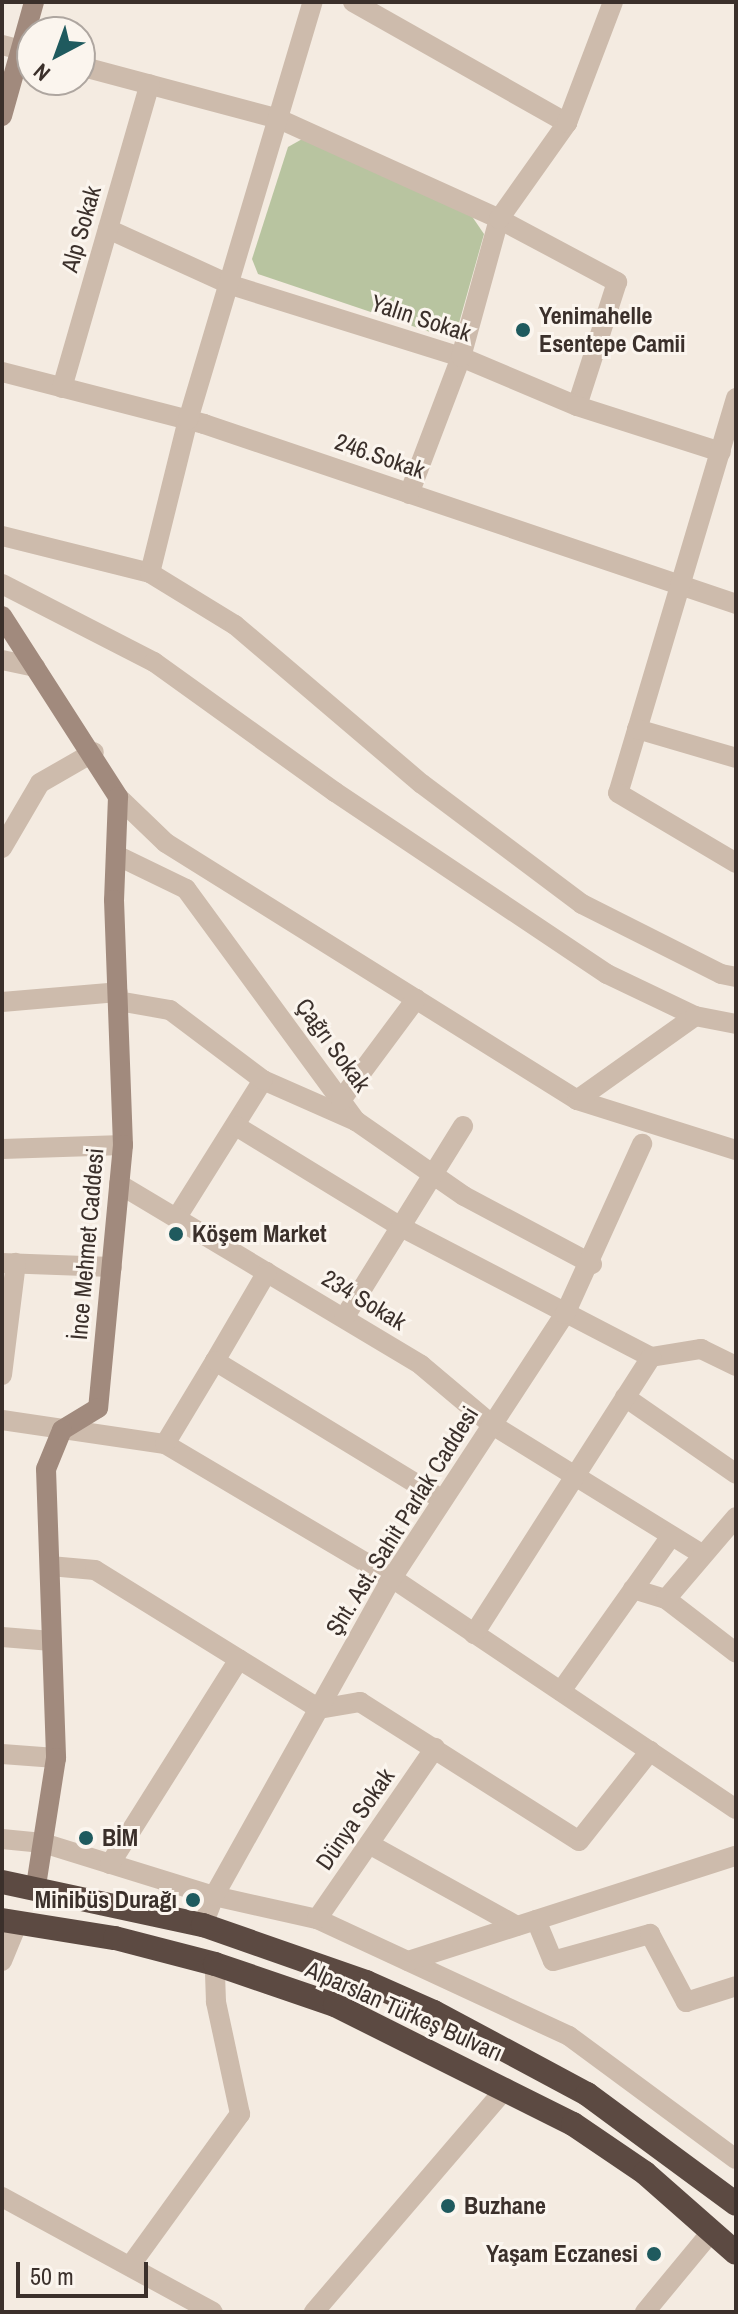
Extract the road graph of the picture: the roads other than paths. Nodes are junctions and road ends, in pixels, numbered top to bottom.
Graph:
1 (313, 2) edge
2 (353, 2) edge
3 (613, 2) edge
4 (96, 70) edge
5 (16, 80) edge
6 (150, 84) junction
7 (2, 116) edge
8 (279, 119) junction
9 (567, 123) junction
10 (499, 219) junction
11 (108, 229) junction
12 (231, 285) junction
13 (461, 357) junction
14 (2, 372) edge
15 (62, 388) junction
16 (736, 398) edge
17 (577, 406) junction
18 (188, 420) junction
19 (721, 452) junction
20 (409, 494) junction
21 (2, 536) edge
22 (150, 573) junction
23 (2, 584) edge
24 (679, 585) junction
25 (736, 604) edge
26 (2, 616) edge
27 (2, 660) edge
28 (35, 667) junction
29 (637, 729) junction
30 (94, 752) junction
31 (736, 758) edge
32 (118, 797) junction
33 (2, 848) edge
34 (116, 855) junction
35 (736, 863) edge
36 (736, 977) edge
37 (118, 997) junction
38 (416, 999) junction
39 (2, 1002) edge
40 (695, 1016) junction
41 (736, 1024) edge
42 (263, 1080) junction
43 (341, 1100) junction
44 (577, 1100) junction
45 (356, 1121) junction
46 (236, 1126) junction
47 (463, 1126) dead end
48 (642, 1144) dead end
49 (123, 1145) junction
50 (2, 1149) edge
51 (736, 1150) edge
52 (433, 1175) junction
53 (119, 1184) junction
54 (177, 1217) junction
55 (401, 1227) junction
56 (9, 1263) edge
57 (592, 1264) junction
58 (112, 1267) junction
59 (267, 1272) junction
60 (565, 1314) junction
61 (344, 1318) junction
62 (651, 1357) junction
63 (215, 1361) junction
64 (736, 1366) edge
65 (2, 1375) edge
66 (625, 1397) junction
67 (2, 1420) edge
68 (491, 1424) junction
69 (66, 1428) junction
70 (165, 1444) junction
71 (736, 1474) edge
72 (574, 1477) junction
73 (441, 1499) junction
74 (736, 1517) edge
75 (671, 1536) junction
76 (703, 1555) junction
77 (50, 1566) junction
78 (392, 1578) junction
79 (633, 1589) junction
80 (666, 1599) junction
81 (474, 1634) junction
82 (2, 1637) edge
83 (52, 1641) junction
84 (736, 1653) edge
85 (239, 1659) junction
86 (561, 1691) junction
87 (319, 1709) junction
88 (435, 1748) junction
89 (650, 1751) junction
90 (2, 1754) edge
91 (56, 1758) junction
92 (736, 1809) edge
93 (2, 1839) edge
94 (43, 1843) junction
95 (369, 1844) junction
96 (736, 1856) edge
97 (110, 1864) junction
98 (2, 1882) edge
99 (36, 1885) junction
100 (214, 1896) junction
101 (317, 1919) junction
102 (10, 1921) edge
103 (526, 1923) junction
104 (203, 1925) junction
105 (2, 1961) edge
106 (408, 1961) junction
107 (215, 1964) junction
108 (736, 1986) edge
109 (506, 2088) junction
110 (736, 2159) edge
111 (2, 2197) edge
112 (736, 2204) edge
113 (712, 2231) junction
114 (736, 2253) edge
115 (130, 2266) junction
116 (213, 2312) edge
117 (314, 2312) edge
118 (645, 2312) edge

1 - 8 street
2 - 9 street
3 - 9 street
4 - 6 street
5 - 7 street
6 - 8 street
6 - 11 street, Alp Sokak
8 - 10 street
8 - 12 street
9 - 10 street
10 - 13 street
10 - 17 street
11 - 12 street, Yalın Sokak
11 - 15 street, Alp Sokak
12 - 13 street, Yalın Sokak
12 - 18 street
13 - 17 street, Yalın Sokak
13 - 20 street
14 - 15 street, 246.Sokak
15 - 18 street, 246.Sokak
16 - 19 street
17 - 19 street, Yalın Sokak
18 - 20 street, 246.Sokak
18 - 22 street
19 - 24 street
20 - 24 street, 246.Sokak
21 - 22 street
22 - 36 street
23 - 40 street
24 - 25 street, 246.Sokak
24 - 29 street
26 - 28 street
27 - 28 street
28 - 30 street
29 - 31 street
29 - 35 street
30 - 32 street
30 - 33 street
32 - 34 street, İnce Mehmet Caddesi
32 - 38 street
34 - 37 street, İnce Mehmet Caddesi
34 - 43 street, Çağrı Sokak
37 - 39 street, Çağrı Sokak
37 - 42 street, Çağrı Sokak
37 - 49 street, İnce Mehmet Caddesi
38 - 43 street
38 - 44 street
40 - 41 street
40 - 44 street
42 - 45 street, Çağrı Sokak
42 - 46 street
43 - 45 street, Çağrı Sokak
44 - 51 street
45 - 52 street
46 - 54 street
46 - 55 street
47 - 52 street
48 - 57 street, Şht. Ast. Sahit Parlak Caddesi
49 - 50 street
49 - 53 street, İnce Mehmet Caddesi
52 - 55 street
52 - 57 street
53 - 54 street, 234 Sokak
53 - 58 street, İnce Mehmet Caddesi
54 - 59 street, 234 Sokak
55 - 60 street
55 - 61 street
56 - 58 street
56 - 65 street
57 - 60 street, Şht. Ast. Sahit Parlak Caddesi
58 - 69 street, İnce Mehmet Caddesi
59 - 61 street, 234 Sokak
59 - 63 street
60 - 62 street
60 - 68 street, Şht. Ast. Sahit Parlak Caddesi
61 - 68 street, 234 Sokak
62 - 64 street
62 - 66 street
63 - 70 street
63 - 73 street
66 - 71 street
66 - 72 street
67 - 69 street
68 - 72 street, 234 Sokak
68 - 73 street, Şht. Ast. Sahit Parlak Caddesi
69 - 70 street
69 - 77 street, İnce Mehmet Caddesi
70 - 78 street
72 - 75 street, 234 Sokak
72 - 81 street
73 - 78 street, Şht. Ast. Sahit Parlak Caddesi
74 - 76 street
75 - 76 street, 234 Sokak
75 - 79 street
76 - 80 street
77 - 83 street, İnce Mehmet Caddesi
77 - 85 street
78 - 81 street
78 - 87 street, Şht. Ast. Sahit Parlak Caddesi
79 - 80 street
79 - 86 street
80 - 84 street
81 - 86 street
82 - 83 street
83 - 91 street, İnce Mehmet Caddesi
85 - 87 street
85 - 97 street
86 - 89 street
87 - 88 street
87 - 100 street, Şht. Ast. Sahit Parlak Caddesi
88 - 89 street
88 - 95 street, Dünya Sokak
89 - 92 street
90 - 91 street
91 - 94 street, İnce Mehmet Caddesi
93 - 94 street
94 - 97 street
94 - 99 street, İnce Mehmet Caddesi
95 - 101 street, Dünya Sokak
95 - 103 street
96 - 103 street
97 - 100 street
98 - 99 highway, Alparslan Türkeş Bulvarı
99 - 104 highway, Alparslan Türkeş Bulvarı
100 - 101 street
100 - 104 street, Şht. Ast. Sahit Parlak Caddesi
101 - 106 street
102 - 105 street
102 - 107 highway, Alparslan Türkeş Bulvarı
103 - 106 street
103 - 108 street
104 - 112 highway, Alparslan Türkeş Bulvarı
106 - 110 street
107 - 109 highway, Alparslan Türkeş Bulvarı
107 - 115 street
109 - 113 highway, Alparslan Türkeş Bulvarı
109 - 117 street
111 - 115 street
113 - 114 highway, Alparslan Türkeş Bulvarı
113 - 118 street
115 - 116 street

